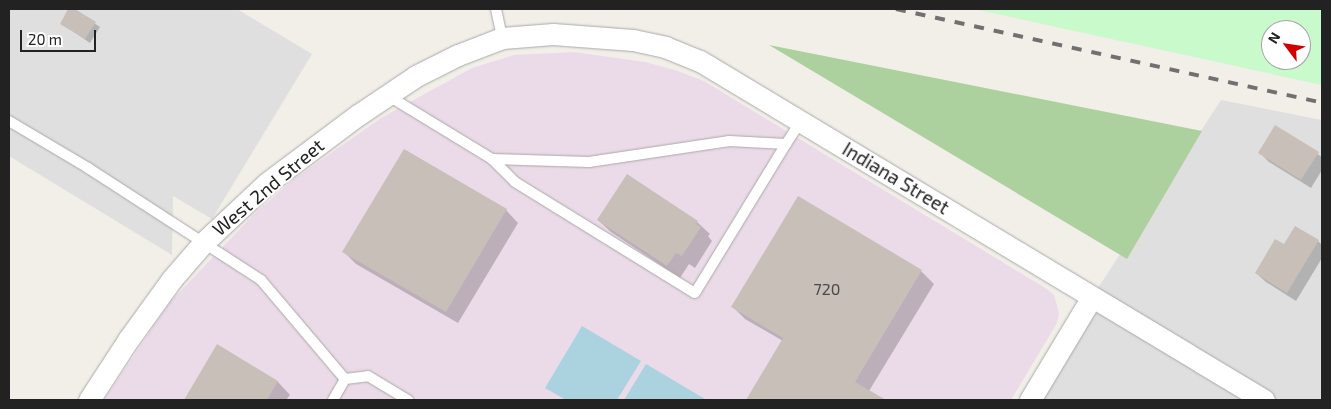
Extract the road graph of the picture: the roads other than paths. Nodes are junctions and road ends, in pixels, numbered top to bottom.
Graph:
1 (496, 9) edge
2 (502, 38) junction
3 (387, 95) junction
4 (9, 121) edge
5 (801, 121) junction
6 (786, 144) junction
7 (492, 159) junction
8 (204, 242) junction
9 (1092, 297) junction
10 (345, 379) junction
11 (89, 400) edge
12 (333, 400) edge
13 (408, 400) edge
14 (1030, 400) edge
15 (1264, 400) edge

1 - 2 lane
2 - 3 street, West 2nd Street
2 - 5 street, Indiana Street
3 - 7 lane
3 - 8 street, West 2nd Street
4 - 8 lane
5 - 6 lane
5 - 9 street, Indiana Street
6 - 7 lane
6 - 7 lane
8 - 10 lane
8 - 11 street, West 2nd Street
9 - 14 street
9 - 15 street, Indiana Street
10 - 12 lane
10 - 13 lane

